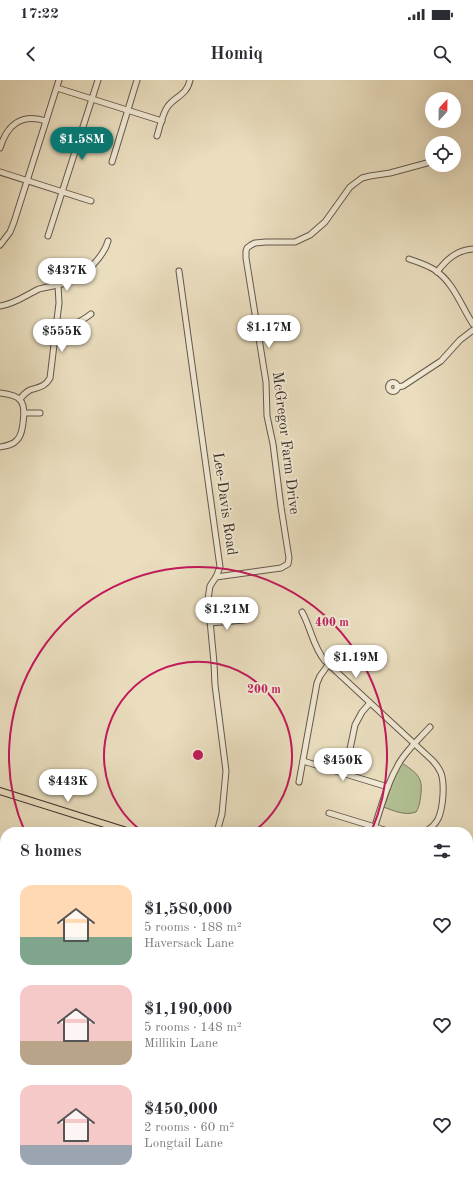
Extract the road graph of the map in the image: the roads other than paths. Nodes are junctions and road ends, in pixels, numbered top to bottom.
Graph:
1 (59, 80) edge
2 (98, 80) edge
3 (137, 80) edge
4 (190, 80) edge
5 (57, 88) junction
6 (92, 99) junction
7 (128, 110) junction
8 (46, 121) junction
9 (162, 121) junction
10 (157, 136) dead end
11 (0, 148) edge
12 (112, 162) dead end
13 (425, 164) edge
14 (0, 172) edge
15 (27, 181) junction
16 (63, 192) junction
17 (91, 201) dead end
18 (48, 236) dead end
19 (108, 241) dead end
20 (0, 245) edge
21 (473, 249) edge
22 (409, 259) dead end
23 (179, 271) dead end
24 (437, 272) junction
25 (58, 285) junction
26 (0, 306) edge
27 (91, 314) dead end
28 (57, 324) junction
29 (473, 324) edge
30 (473, 330) edge
31 (397, 386) dead end
32 (0, 393) edge
33 (20, 399) junction
34 (24, 413) junction
35 (40, 413) dead end
36 (0, 447) edge
37 (216, 578) junction
38 (302, 612) dead end
39 (244, 620) dead end
40 (210, 623) junction
41 (328, 665) junction
42 (370, 703) junction
43 (430, 728) dead end
44 (415, 744) junction
45 (303, 761) junction
46 (345, 774) junction
47 (299, 782) dead end
48 (388, 787) junction
49 (0, 791) edge
50 (329, 812) dead end
51 (114, 827) edge
52 (218, 827) edge
53 (369, 827) edge
54 (375, 827) edge
55 (431, 827) edge

1 - 5 street
2 - 6 street
3 - 7 street
4 - 9 street
5 - 6 street
5 - 8 street
6 - 7 street
6 - 16 street
7 - 9 street
7 - 12 street
8 - 11 street
8 - 15 street
9 - 10 street
13 - 37 street, McGregor Farm Drive
14 - 15 street
15 - 16 street
15 - 20 street
16 - 17 street
16 - 18 street
19 - 25 street
21 - 24 street
22 - 24 street
23 - 37 street, Lee-Davis Road
24 - 29 street
25 - 26 street
25 - 28 street
27 - 28 street
28 - 33 street
30 - 31 street
32 - 33 street
33 - 34 street
34 - 35 street
34 - 36 street
37 - 40 street, Lee-Davis Road
38 - 41 street
39 - 40 street
40 - 52 street, Lee-Davis Road
41 - 42 street
41 - 45 street
42 - 44 street
42 - 46 street
43 - 44 street
44 - 48 street
44 - 55 street
45 - 46 street
45 - 47 street
46 - 48 street
48 - 54 street
49 - 51 main road
50 - 53 street

